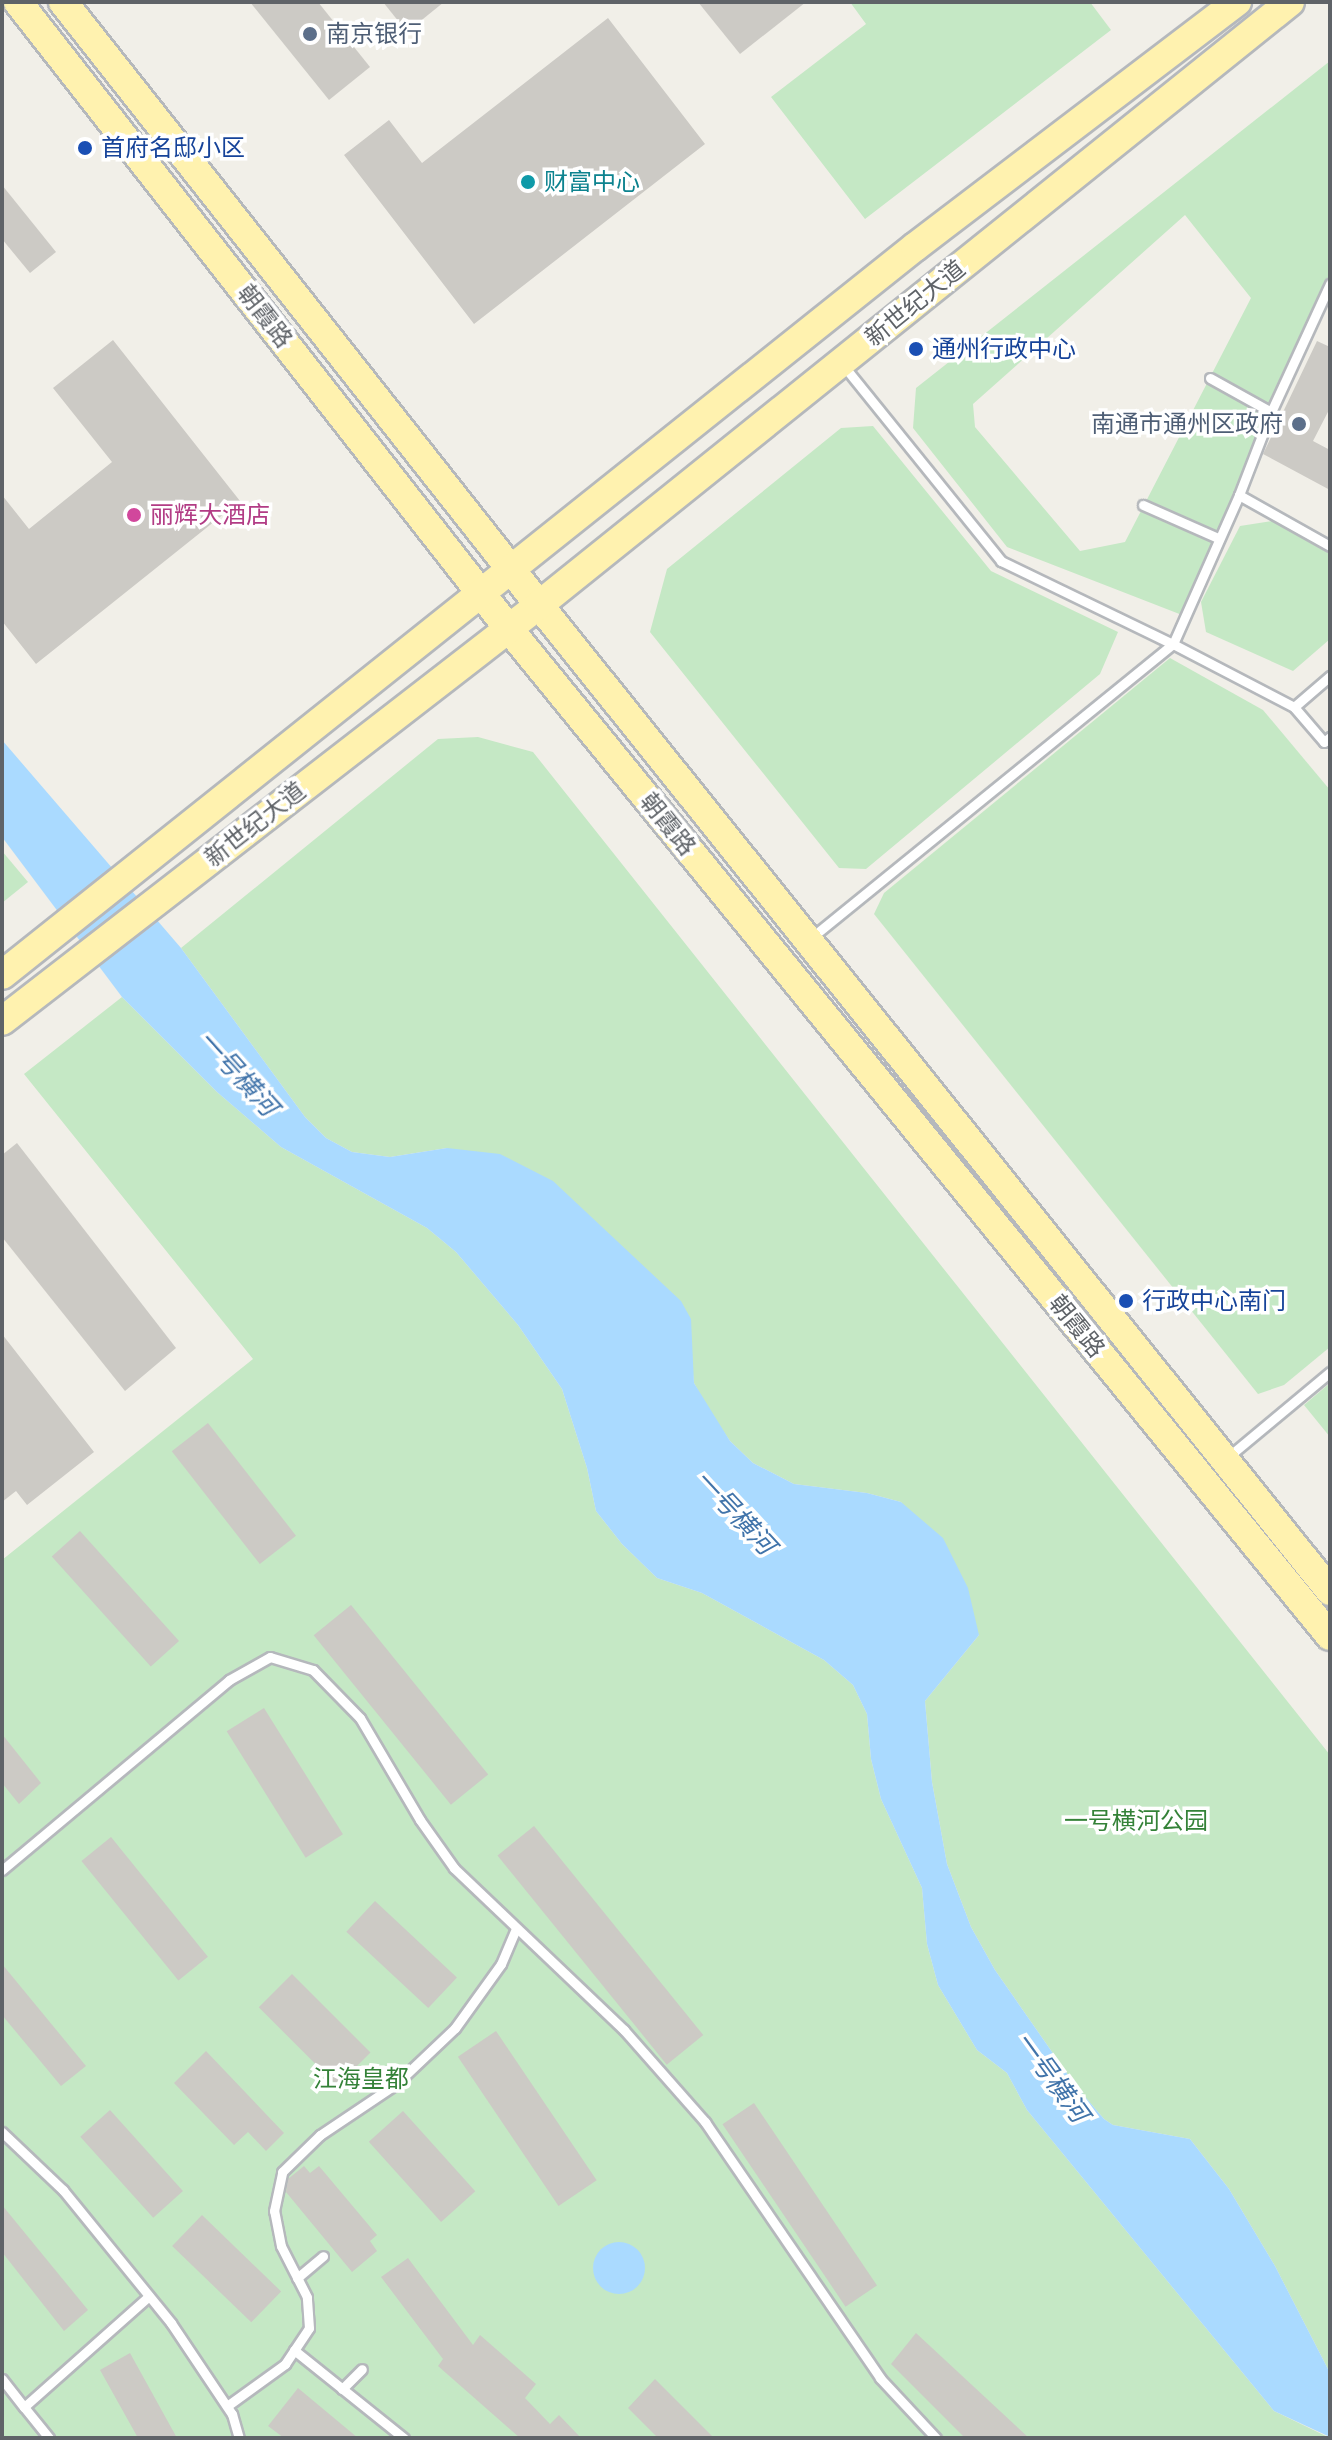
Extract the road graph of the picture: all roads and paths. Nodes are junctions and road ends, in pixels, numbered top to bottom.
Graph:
1 (18, 2) edge
2 (63, 2) edge
3 (1237, 2) edge
4 (1290, 2) edge
5 (1330, 284) edge
6 (841, 363) junction
7 (1210, 378) dead end
8 (1271, 412) junction
9 (1239, 495) junction
10 (1143, 505) dead end
11 (1218, 538) junction
12 (1330, 546) edge
13 (513, 571) junction
14 (483, 594) junction
15 (539, 605) junction
16 (509, 629) junction
17 (1173, 644) junction
18 (1330, 676) edge
19 (1294, 707) junction
20 (1328, 743) edge
21 (808, 940) junction
22 (2, 975) edge
23 (2, 1021) edge
24 (1330, 1372) edge
25 (1225, 1460) junction
26 (1330, 1591) edge
27 (1330, 1636) edge
28 (2, 1870) edge
29 (516, 1928) junction
30 (2, 2132) edge
31 (323, 2256) dead end
32 (297, 2278) junction
33 (149, 2296) junction
34 (294, 2350) junction
35 (362, 2369) dead end
36 (2, 2379) edge
37 (342, 2389) junction
38 (227, 2406) junction
39 (24, 2407) junction
40 (49, 2438) edge
41 (239, 2438) edge
42 (404, 2438) edge
43 (936, 2438) edge

1 - 14 main road, 朝霞路
2 - 13 main road, 朝霞路
3 - 13 main road, 新世纪大道
4 - 6 main road, 新世纪大道
5 - 8 lane
6 - 15 main road, 新世纪大道
6 - 17 lane
7 - 8 lane
8 - 9 lane
9 - 11 lane
9 - 12 lane
10 - 11 lane
11 - 17 lane
13 - 14 main road, 新世纪大道
13 - 15 main road, 朝霞路
14 - 16 main road, 朝霞路
14 - 22 main road, 新世纪大道
15 - 16 main road, 新世纪大道
15 - 21 main road, 朝霞路
16 - 23 main road, 新世纪大道
16 - 27 main road, 朝霞路
17 - 19 lane
17 - 21 lane
18 - 19 lane
19 - 20 lane
21 - 25 main road, 朝霞路
24 - 25 lane
25 - 26 main road, 朝霞路
28 - 29 lane
29 - 32 lane
29 - 43 lane
30 - 33 lane
31 - 32 lane
32 - 34 lane
33 - 38 lane
33 - 39 lane
34 - 37 lane
34 - 38 lane
35 - 37 lane
36 - 39 lane
37 - 42 lane
38 - 41 lane
39 - 40 lane

